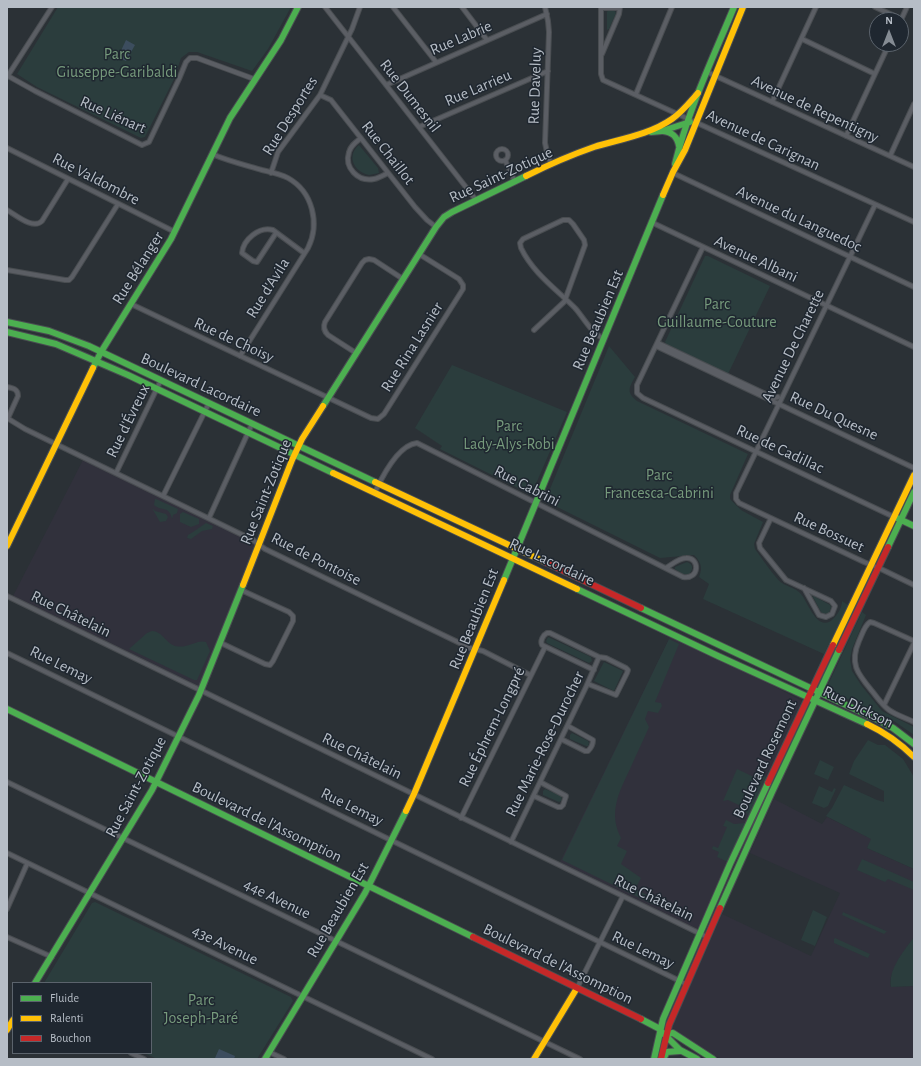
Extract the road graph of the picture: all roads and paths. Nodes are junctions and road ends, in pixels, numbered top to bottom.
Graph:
1 (52, 7) edge
2 (298, 7) edge
3 (325, 7) edge
4 (360, 7) edge
5 (393, 7) edge
6 (462, 7) edge
7 (545, 7) edge
8 (601, 7) edge
9 (620, 7) edge
10 (672, 7) edge
11 (734, 7) edge
12 (743, 7) edge
13 (816, 7) edge
14 (875, 7) edge
15 (885, 12) edge
16 (547, 14) junction
17 (348, 37) junction
18 (721, 38) junction
19 (802, 39) junction
20 (487, 40) junction
21 (729, 41) junction
22 (885, 52) edge
23 (601, 56) junction
24 (436, 62) junction
25 (548, 71) junction
26 (707, 72) junction
27 (875, 74) junction
28 (715, 76) junction
29 (8, 77) edge
30 (254, 79) junction
31 (386, 85) junction
32 (698, 93) junction
33 (636, 94) junction
34 (320, 95) junction
35 (772, 102) junction
36 (914, 104) edge
37 (679, 114) junction
38 (692, 121) junction
39 (419, 127) junction
40 (662, 131) junction
41 (645, 133) junction
42 (846, 136) junction
43 (361, 138) junction
44 (679, 146) junction
45 (7, 148) edge
46 (212, 154) junction
47 (890, 156) junction
48 (505, 160) dead end
49 (551, 165) junction
50 (914, 167) edge
51 (673, 172) junction
52 (271, 173) junction
53 (388, 173) junction
54 (68, 178) junction
55 (515, 182) junction
56 (476, 200) junction
57 (118, 204) junction
58 (876, 205) junction
59 (7, 210) edge
60 (914, 222) edge
61 (653, 223) junction
62 (436, 227) junction
63 (175, 232) junction
64 (276, 233) junction
65 (703, 247) junction
66 (304, 253) junction
67 (419, 254) junction
68 (850, 257) junction
69 (7, 270) edge
70 (403, 279) junction
71 (914, 287) edge
72 (565, 300) junction
73 (131, 304) junction
74 (826, 306) junction
75 (7, 322) edge
76 (534, 330) dead end
77 (7, 332) edge
78 (604, 339) junction
79 (657, 344) junction
80 (914, 347) edge
81 (101, 352) junction
82 (356, 353) junction
83 (240, 356) junction
84 (97, 361) junction
85 (161, 380) junction
86 (7, 387) edge
87 (157, 389) junction
88 (778, 397) dead end
89 (328, 398) junction
90 (209, 404) junction
91 (779, 404) junction
92 (205, 412) junction
93 (7, 418) edge
94 (252, 424) junction
95 (248, 433) junction
96 (56, 444) junction
97 (299, 445) junction
98 (756, 452) junction
99 (294, 454) junction
100 (914, 468) edge
101 (116, 473) junction
102 (914, 475) edge
103 (379, 484) junction
104 (375, 492) junction
105 (914, 492) edge
106 (163, 496) junction
107 (736, 499) joint
108 (536, 504) junction
109 (894, 517) junction
110 (209, 518) junction
111 (771, 518) junction
112 (901, 520) junction
113 (914, 526) edge
114 (259, 544) junction
115 (7, 546) edge
116 (517, 549) junction
117 (513, 558) junction
118 (871, 565) junction
119 (666, 568) junction
120 (878, 568) junction
121 (914, 585) edge
122 (804, 588) junction
123 (241, 590) junction
124 (7, 596) edge
125 (914, 642) edge
126 (221, 643) junction
127 (545, 647) junction
128 (722, 647) junction
129 (476, 649) junction
130 (7, 653) edge
131 (718, 656) junction
132 (599, 657) junction
133 (594, 670) junction
134 (530, 675) junction
135 (588, 684) junction
136 (812, 689) junction
137 (201, 691) junction
138 (819, 692) junction
139 (808, 698) junction
140 (815, 701) junction
141 (884, 705) junction
142 (7, 709) edge
143 (914, 722) edge
144 (568, 726) junction
145 (178, 736) junction
146 (561, 739) junction
147 (914, 744) edge
148 (914, 757) edge
149 (7, 782) edge
150 (156, 782) junction
151 (540, 782) junction
152 (414, 794) junction
153 (534, 796) junction
154 (461, 818) junction
155 (124, 839) junction
156 (391, 840) junction
157 (511, 842) junction
158 (7, 854) edge
159 (27, 864) junction
160 (369, 886) junction
161 (90, 893) junction
162 (623, 896) junction
163 (7, 909) edge
164 (700, 934) junction
165 (7, 937) edge
166 (707, 937) junction
167 (336, 941) junction
168 (601, 942) junction
169 (52, 957) junction
170 (680, 980) junction
171 (36, 982) edge
172 (686, 984) junction
173 (577, 988) junction
174 (303, 996) junction
175 (660, 1029) junction
176 (666, 1034) junction
177 (544, 1042) junction
178 (680, 1051) junction
179 (269, 1052) junction
180 (133, 1054) edge
181 (144, 1059) edge
182 (264, 1059) edge
183 (284, 1059) edge
184 (432, 1059) edge
185 (534, 1059) edge
186 (580, 1059) edge
187 (654, 1059) edge
188 (662, 1059) edge
189 (697, 1059) edge
190 (713, 1059) edge

1 - 29 street
2 - 30 street, Rue Bélanger
3 - 17 street, Rue Dumesnil
4 - 17 street, Rue Desportes
5 - 24 street
6 - 20 street
7 - 16 street, Rue Daveluy
8 - 9 street
8 - 23 street
9 - 23 street
10 - 33 street
11 - 18 street, Rue Beaubien Est
12 - 21 street, Rue Beaubien Est
13 - 19 street
14 - 15 street
16 - 20 street, Rue Labrie
16 - 25 street, Rue Daveluy
17 - 31 street, Rue Dumesnil
17 - 34 street, Rue Desportes
18 - 21 street
18 - 26 street, Rue Beaubien Est
19 - 27 street
19 - 35 street
20 - 24 street, Rue Labrie
21 - 28 street, Rue Beaubien Est
22 - 27 street
23 - 33 street, Avenue de Carignan
24 - 31 street, Rue Labrie
25 - 39 street, Rue Larrieu
25 - 49 street, Rue Daveluy
26 - 28 street, Avenue de Repentigny
26 - 32 street, Rue Beaubien Est
27 - 42 street
28 - 35 street, Avenue de Repentigny
28 - 38 street, Rue Beaubien Est
29 - 30 street, Rue Liénart
30 - 46 street, Rue Bélanger
31 - 39 street, Rue Dumesnil
32 - 37 street, Rue Beaubien Est
32 - 38 street, Rue Beaubien Est
33 - 37 street, Avenue de Carignan
34 - 43 street, Rue Chaillot
34 - 52 street, Rue Desportes
35 - 42 street, Avenue de Repentigny
36 - 47 street
37 - 38 street, Avenue de Carignan
37 - 41 street, Rue Saint-Zotique
38 - 40 street, Rue Saint-Zotique
38 - 44 street, Rue Beaubien Est
38 - 51 street, Rue Beaubien Est
38 - 58 street, Avenue de Carignan
39 - 56 street, Rue Dumesnil
40 - 41 street, Rue Saint-Zotique
40 - 44 street
41 - 49 street, Rue Saint-Zotique
42 - 47 street, Avenue de Repentigny
43 - 53 street, Rue Chaillot
43 - 53 street
44 - 51 street, Rue Beaubien Est
45 - 54 street, Rue Valdombre
46 - 52 street, Rue d'Avila
46 - 63 street, Rue Bélanger
47 - 50 street, Avenue de Repentigny
48 - 55 street
49 - 55 street, Rue Saint-Zotique
51 - 61 street, Rue Beaubien Est
51 - 68 street, Avenue du Languedoc
52 - 66 street, Rue d'Avila
53 - 62 street, Rue Chaillot
54 - 57 street, Rue Valdombre
54 - 59 street
55 - 56 street, Rue Saint-Zotique
56 - 62 street, Rue Saint-Zotique
57 - 63 street, Rue Valdombre
57 - 69 street
58 - 60 street, Avenue de Carignan
58 - 68 street, Avenue De Charette
61 - 65 street, Avenue Albani
61 - 78 street, Rue Beaubien Est
62 - 67 street, Rue Saint-Zotique
63 - 73 street, Rue Bélanger
64 - 64 street, Rue d'Avila
64 - 66 street, Rue d'Avila
65 - 74 street, Avenue Albani
65 - 79 street
66 - 83 street, Rue d'Avila
67 - 70 street, Rue Saint-Zotique
67 - 89 street, Rue Rina Lasnier
68 - 71 street, Avenue du Languedoc
68 - 74 street, Avenue De Charette
70 - 82 street, Rue Saint-Zotique
70 - 82 street
72 - 72 street
72 - 76 street
72 - 78 street
73 - 81 street, Rue Bélanger
73 - 83 street, Rue de Choisy
74 - 80 street, Avenue Albani
74 - 91 street, Avenue De Charette
75 - 81 street, Boulevard Lacordaire
77 - 84 street, Boulevard Lacordaire
78 - 108 street, Rue Beaubien Est
79 - 88 street
79 - 91 street, Rue Du Quesne
79 - 98 street, Rue de Cadillac
81 - 84 street, Rue Bélanger
81 - 85 street, Boulevard Lacordaire
82 - 89 street, Rue Saint-Zotique
83 - 89 street, Rue de Choisy
84 - 87 street, Boulevard Lacordaire
84 - 96 street, Rue Bélanger
85 - 87 street, Rue d'Évreux
85 - 90 street, Boulevard Lacordaire
86 - 93 street
87 - 92 street, Boulevard Lacordaire
87 - 101 street, Rue d'Évreux
89 - 97 street, Rue Saint-Zotique
90 - 92 street
90 - 94 street, Boulevard Lacordaire
91 - 98 street, Avenue De Charette
91 - 100 street, Rue Du Quesne
92 - 95 street, Boulevard Lacordaire
92 - 106 street
93 - 96 street, Rue de Pontoise
94 - 95 street
94 - 97 street, Boulevard Lacordaire
95 - 99 street, Boulevard Lacordaire
95 - 110 street
96 - 101 street, Rue de Pontoise
96 - 115 street, Rue Bélanger
97 - 99 street, Rue Saint-Zotique
97 - 103 street, Boulevard Lacordaire
98 - 107 street, Avenue De Charette
98 - 109 street, Rue de Cadillac
99 - 104 street, Boulevard Lacordaire
99 - 114 street, Rue Saint-Zotique
101 - 106 street, Rue de Pontoise
102 - 109 street, Boulevard Rosemont
103 - 104 street, Rue Cabrini
103 - 108 street, Rue Cabrini
103 - 116 street, Rue Lacordaire
104 - 117 street, Rue Lacordaire
105 - 112 street, Boulevard Rosemont
106 - 110 street, Rue de Pontoise
107 - 111 street, Rue Bossuet
108 - 116 street, Rue Beaubien Est
108 - 119 street, Rue Cabrini
109 - 112 street, Rue de Cadillac
109 - 118 street, Boulevard Rosemont
110 - 114 street, Rue de Pontoise
111 - 118 street, Rue Bossuet
111 - 122 street
112 - 113 street, Rue de Cadillac
112 - 120 street, Boulevard Rosemont
114 - 123 street, Rue Saint-Zotique
114 - 129 street, Rue de Pontoise
116 - 117 street, Rue Beaubien Est
116 - 128 street, Rue Lacordaire
117 - 129 street, Rue Beaubien Est
117 - 131 street, Rue Lacordaire
118 - 120 street, Rue Bossuet
118 - 136 street, Boulevard Rosemont
119 - 119 street, Rue Cabrini
120 - 121 street, Rue Bossuet
120 - 138 street, Boulevard Rosemont
122 - 122 street
123 - 126 street, Rue Saint-Zotique
123 - 126 street
124 - 137 street, Rue Châtelain
125 - 141 street
125 - 141 street
126 - 137 street, Rue Saint-Zotique
127 - 132 street, Rue Éphrem-Longpré
127 - 133 street
127 - 134 street, Rue Éphrem-Longpré
128 - 131 street
128 - 136 street, Rue Lacordaire
129 - 134 street, Rue de Pontoise
129 - 152 street, Rue Beaubien Est
130 - 145 street, Rue Lemay
131 - 139 street, Rue Lacordaire
132 - 133 street, Rue Marie-Rose-Durocher
132 - 135 street
133 - 135 street, Rue Marie-Rose-Durocher
134 - 154 street, Rue Éphrem-Longpré
135 - 144 street, Rue Marie-Rose-Durocher
136 - 138 street, Rue Dickson
136 - 139 street, Boulevard Rosemont
137 - 145 street, Rue Saint-Zotique
137 - 152 street, Rue Châtelain
138 - 140 street, Boulevard Rosemont
138 - 147 street, Rue Dickson
139 - 140 street, Rue Dickson
139 - 164 street, Boulevard Rosemont
140 - 148 street, Rue Dickson
140 - 166 street, Boulevard Rosemont
141 - 143 street
142 - 150 street, Boulevard de l'Assomption
144 - 146 street, Rue Marie-Rose-Durocher
144 - 146 street
145 - 150 street, Rue Saint-Zotique
145 - 156 street, Rue Lemay
146 - 151 street, Rue Marie-Rose-Durocher
149 - 155 street, 44e Avenue
150 - 155 street, Rue Saint-Zotique
150 - 160 street, Boulevard de l'Assomption
151 - 153 street, Rue Marie-Rose-Durocher
151 - 153 street
152 - 154 street, Rue Châtelain
152 - 156 street, Rue Beaubien Est
153 - 157 street, Rue Marie-Rose-Durocher
154 - 157 street, Rue Châtelain
155 - 161 street, Rue Saint-Zotique
155 - 167 street, 44e Avenue
156 - 160 street, Rue Beaubien Est
156 - 168 street, Rue Lemay
157 - 162 street, Rue Châtelain
158 - 159 street, 43e Avenue
159 - 161 street, 43e Avenue
159 - 163 street
160 - 167 street, Rue Beaubien Est
160 - 173 street, Boulevard de l'Assomption
161 - 169 street, Rue Saint-Zotique
161 - 174 street, 43e Avenue
162 - 164 street, Rue Châtelain
162 - 168 street
164 - 166 street, Rue Châtelain
164 - 170 street, Boulevard Rosemont
165 - 169 street
166 - 172 street, Boulevard Rosemont
167 - 174 street, Rue Beaubien Est
167 - 177 street, 44e Avenue
168 - 170 street, Rue Lemay
168 - 173 street
169 - 171 street, Rue Saint-Zotique
170 - 172 street, Rue Lemay
170 - 175 street, Boulevard Rosemont
172 - 176 street, Boulevard Rosemont
173 - 175 street, Boulevard de l'Assomption
173 - 177 street
174 - 179 street, Rue Beaubien Est
174 - 184 street, 43e Avenue
175 - 176 street, Boulevard de l'Assomption
175 - 187 street, Boulevard Rosemont
176 - 178 street, Boulevard de l'Assomption
176 - 188 street, Boulevard Rosemont
176 - 190 street, Boulevard de l'Assomption
177 - 185 street
177 - 186 street, 44e Avenue
178 - 188 street
178 - 189 street, Boulevard de l'Assomption
179 - 182 street, Rue Beaubien Est
179 - 183 street
180 - 181 street

